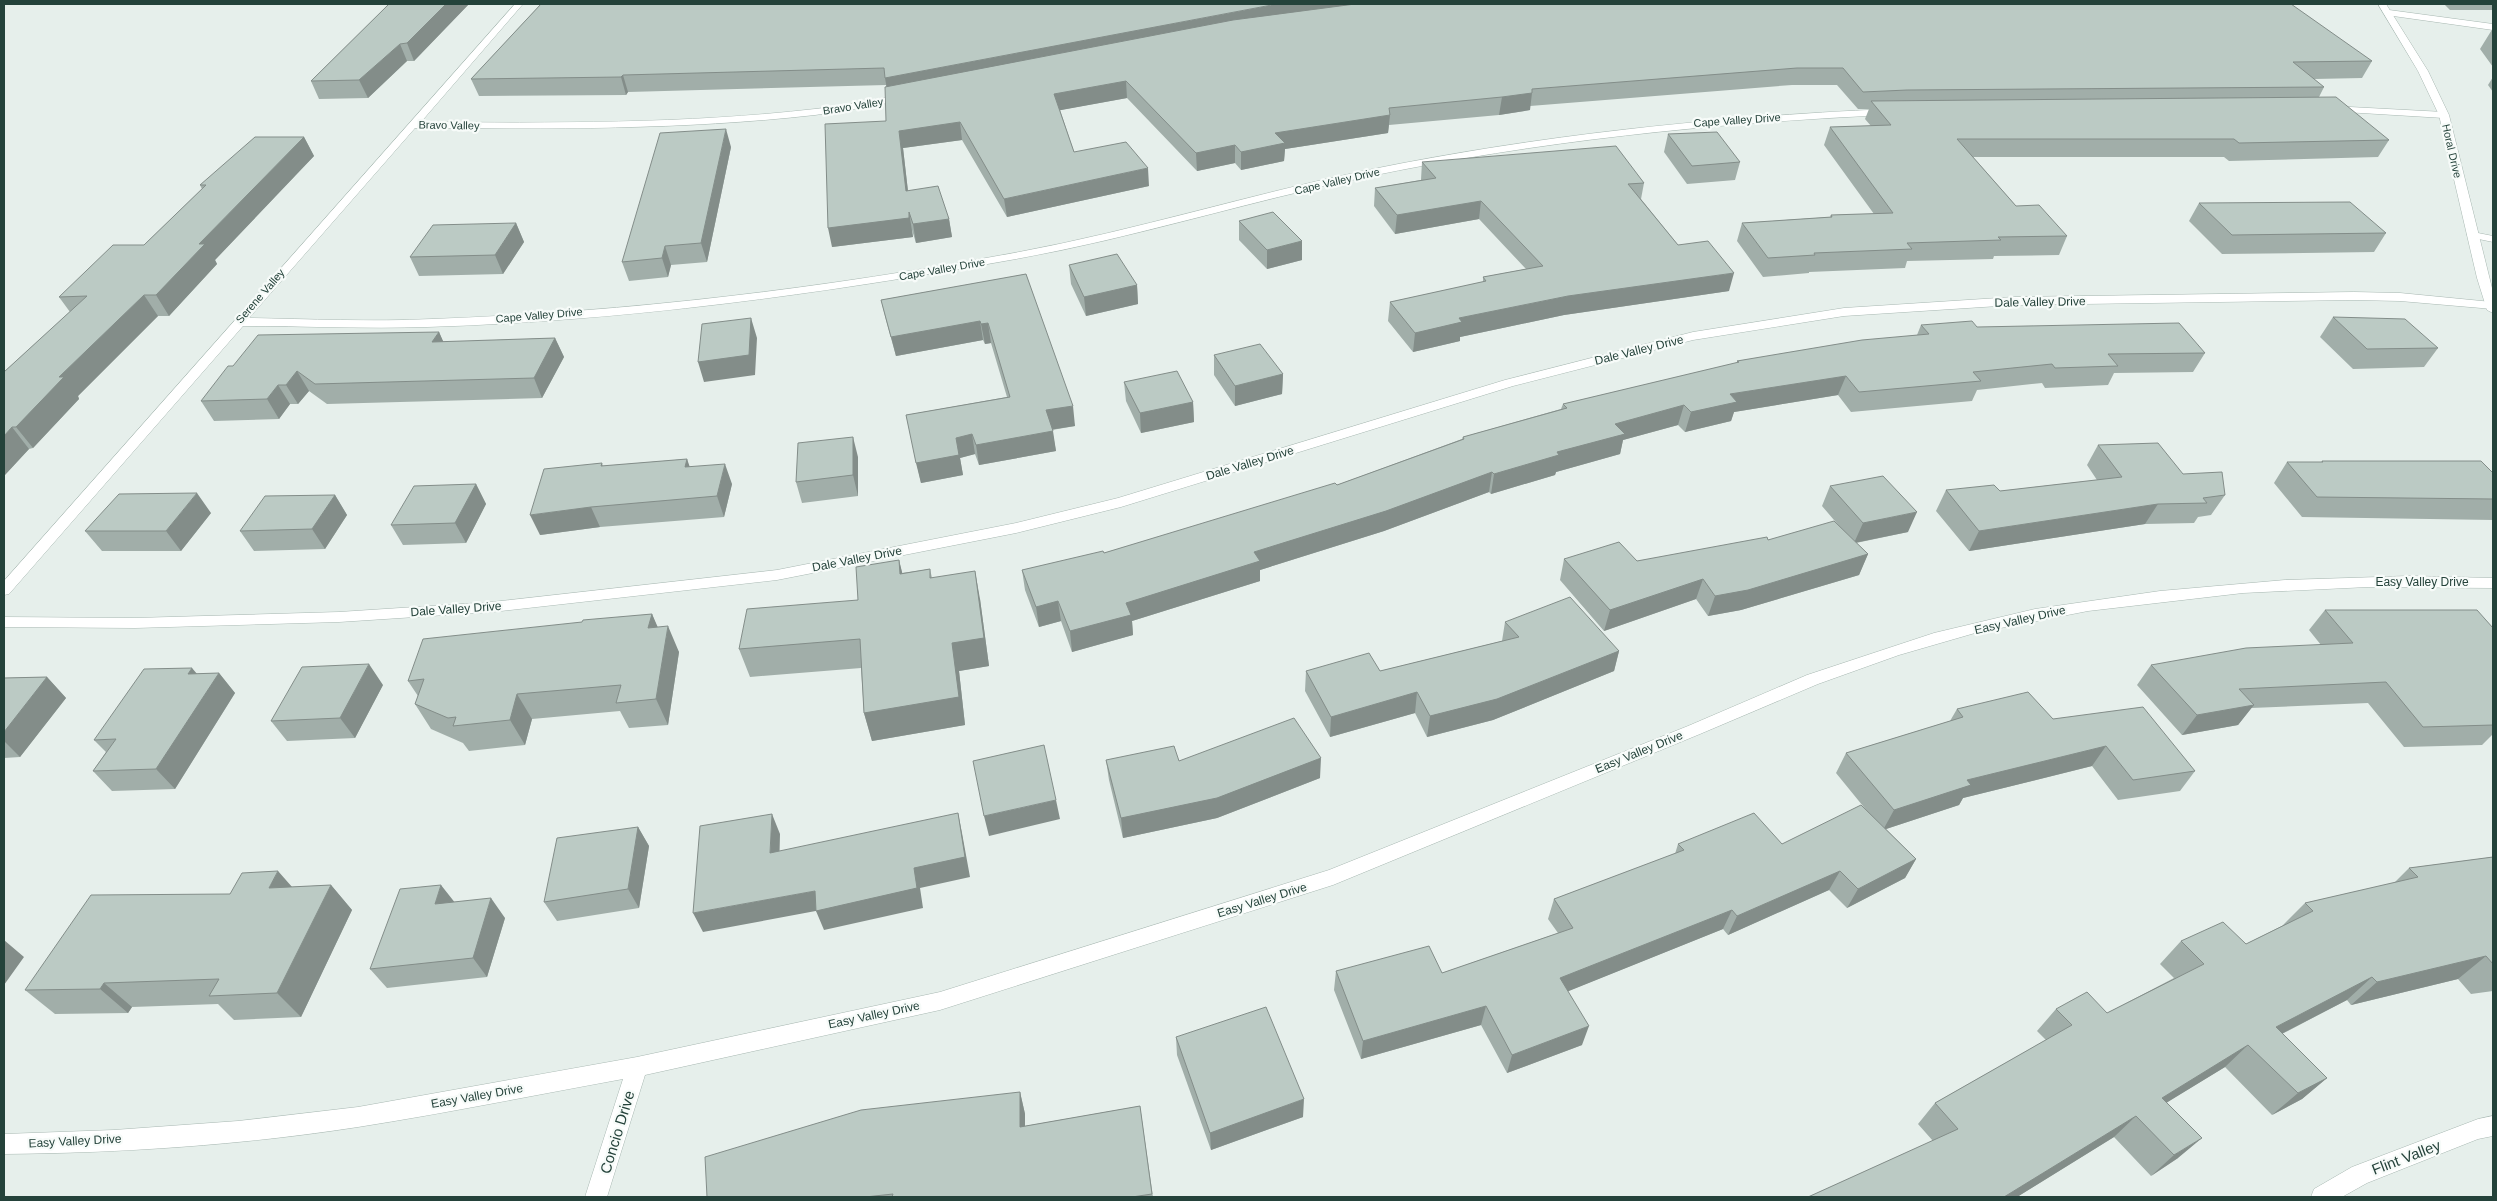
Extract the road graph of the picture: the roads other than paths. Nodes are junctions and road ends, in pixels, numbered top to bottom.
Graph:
1 (519, 4) edge
2 (2382, 4) edge
3 (2389, 13) junction
4 (2493, 27) edge
5 (911, 96) edge
6 (2318, 109) edge
7 (1901, 112) edge
8 (2444, 115) junction
9 (412, 124) junction
10 (2472, 235) junction
11 (2493, 239) edge
12 (2493, 308) edge
13 (237, 322) junction
14 (2493, 583) edge
15 (4, 590) edge
16 (4, 622) edge
17 (637, 1067) junction
18 (2493, 1126) edge
19 (4, 1144) edge
20 (596, 1197) edge
21 (2322, 1197) edge

1 - 9 street, Serene Valley
2 - 3 street, Horal Drive
3 - 4 street
3 - 8 street, Horal Drive
5 - 9 street, Bravo Valley
6 - 8 street
7 - 13 street, Cape Valley Drive
8 - 10 street, Horal Drive
9 - 13 street, Serene Valley
10 - 11 street
10 - 12 street, Horal Drive
12 - 16 street, Dale Valley Drive
13 - 15 street, Serene Valley
14 - 17 street, Easy Valley Drive
17 - 19 street, Easy Valley Drive
17 - 20 street, Concio Drive
18 - 21 street, Flint Valley

